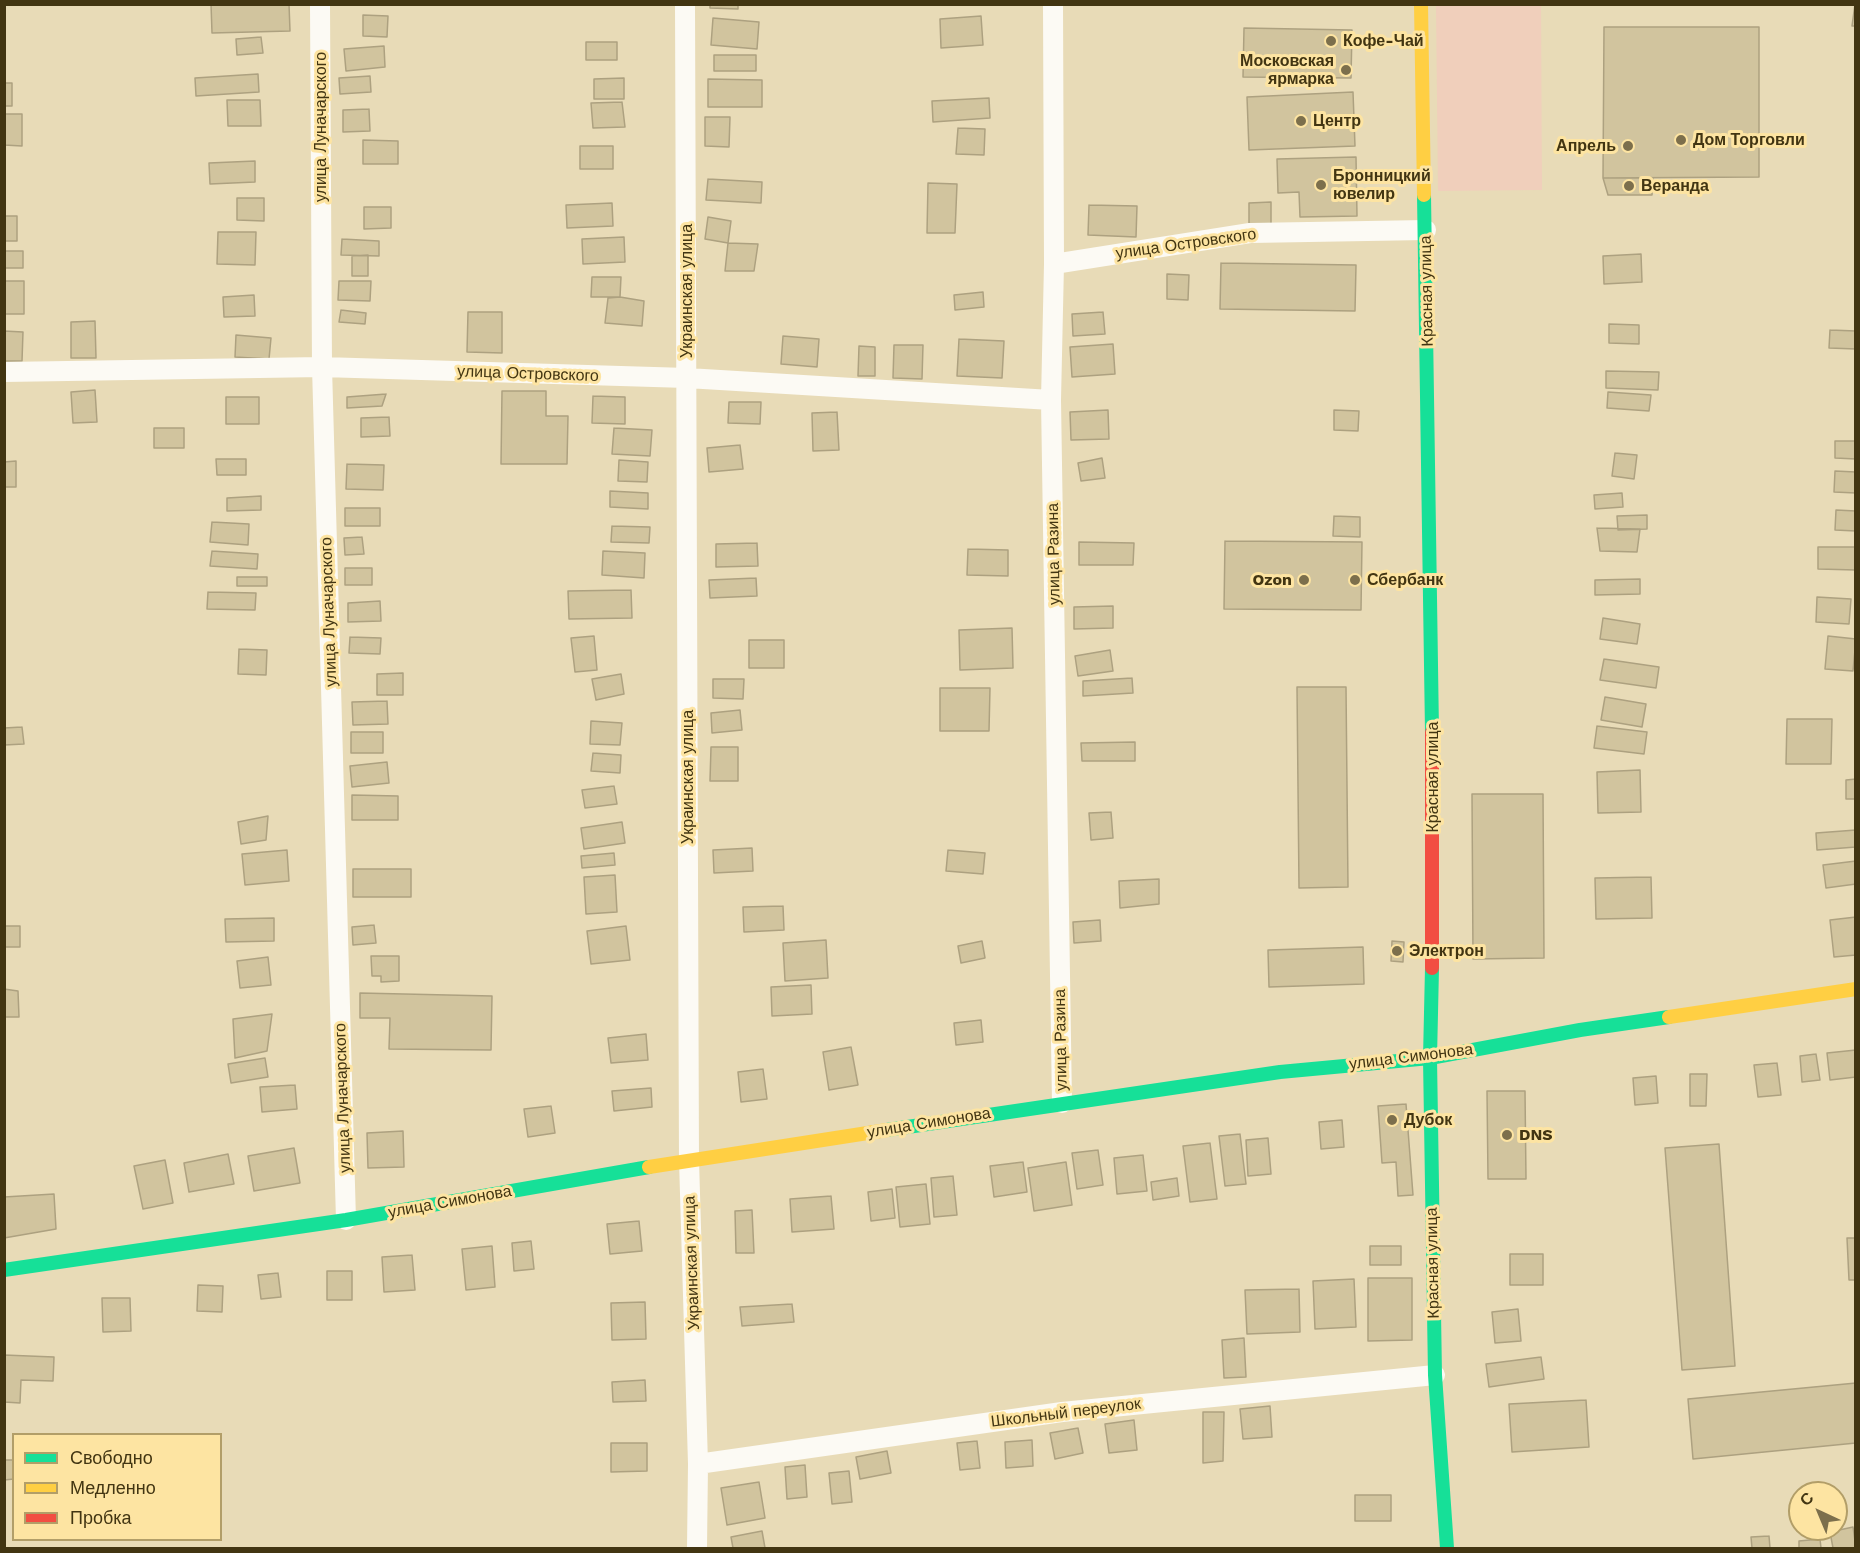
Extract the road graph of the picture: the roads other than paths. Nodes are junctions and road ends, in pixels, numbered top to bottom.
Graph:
1 (320, 4) edge
2 (685, 4) edge
3 (1053, 4) edge
4 (1421, 4) edge
5 (1426, 230) junction
6 (1054, 264) junction
7 (322, 368) junction
8 (4, 372) edge
9 (687, 378) junction
10 (1051, 400) junction
11 (1856, 989) edge
12 (1430, 1058) junction
13 (1062, 1103) junction
14 (689, 1160) junction
15 (346, 1220) junction
16 (4, 1270) edge
17 (1436, 1375) junction
18 (698, 1464) junction
19 (697, 1548) edge
20 (1447, 1548) edge

1 - 7 street, улица Луначарского
2 - 9 street, Украинская улица
3 - 6 street, улица Разина
4 - 5 street, Красная улица
5 - 6 street, улица Островского
5 - 12 street, Красная улица
6 - 10 street, улица Разина
7 - 8 street, улица Островского
7 - 9 street, улица Островского
7 - 15 street, улица Луначарского
9 - 10 street, улица Островского
9 - 14 street, Украинская улица
10 - 13 street, улица Разина
11 - 12 street, улица Симонова
12 - 13 street, улица Симонова
12 - 17 street, Красная улица
13 - 14 street, улица Симонова
14 - 15 street, улица Симонова
14 - 18 street, Украинская улица
15 - 16 street, улица Симонова
17 - 18 street, Школьный переулок
17 - 20 street, Красная улица
18 - 19 street, Украинская улица

